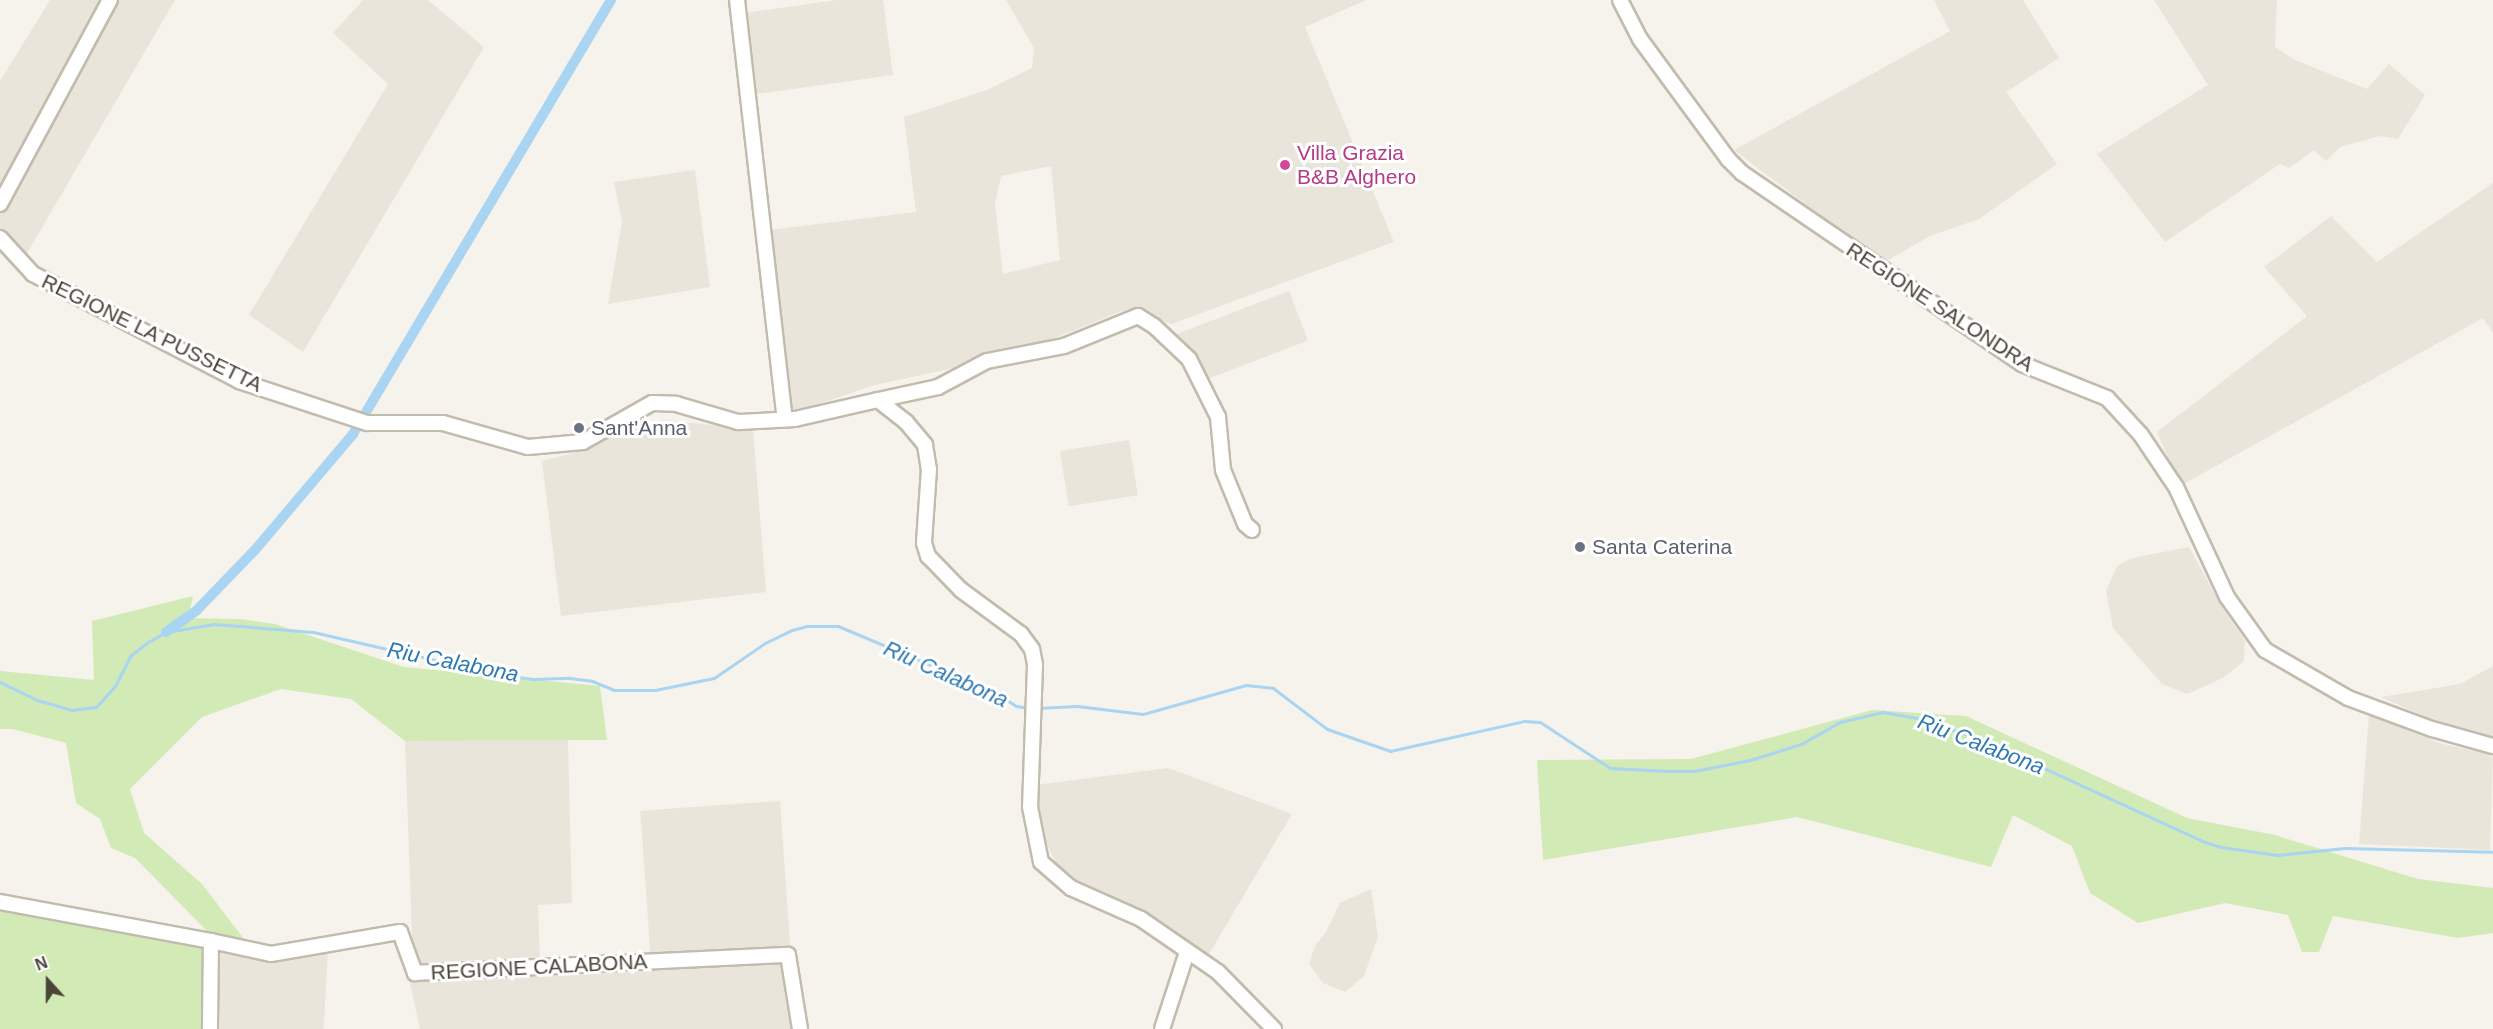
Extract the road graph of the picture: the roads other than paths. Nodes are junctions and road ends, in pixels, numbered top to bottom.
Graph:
1 (110, 0) edge
2 (737, 0) edge
3 (1620, 0) edge
4 (0, 204) edge
5 (0, 238) edge
6 (878, 400) junction
7 (785, 419) junction
8 (1252, 530) dead end
9 (2493, 746) edge
10 (0, 902) edge
11 (211, 941) junction
12 (1187, 952) junction
13 (210, 1029) edge
14 (800, 1029) edge
15 (1162, 1029) edge
16 (1274, 1029) edge

1 - 4 street
2 - 7 street
3 - 9 street, REGIONE SALONDRA
5 - 7 street, REGIONE LA PUSSETTA
6 - 7 street, REGIONE LA PUSSETTA
6 - 8 street, REGIONE LA PUSSETTA
6 - 12 street
10 - 11 street
11 - 13 street
11 - 14 street, REGIONE CALABONA
12 - 15 street
12 - 16 street

